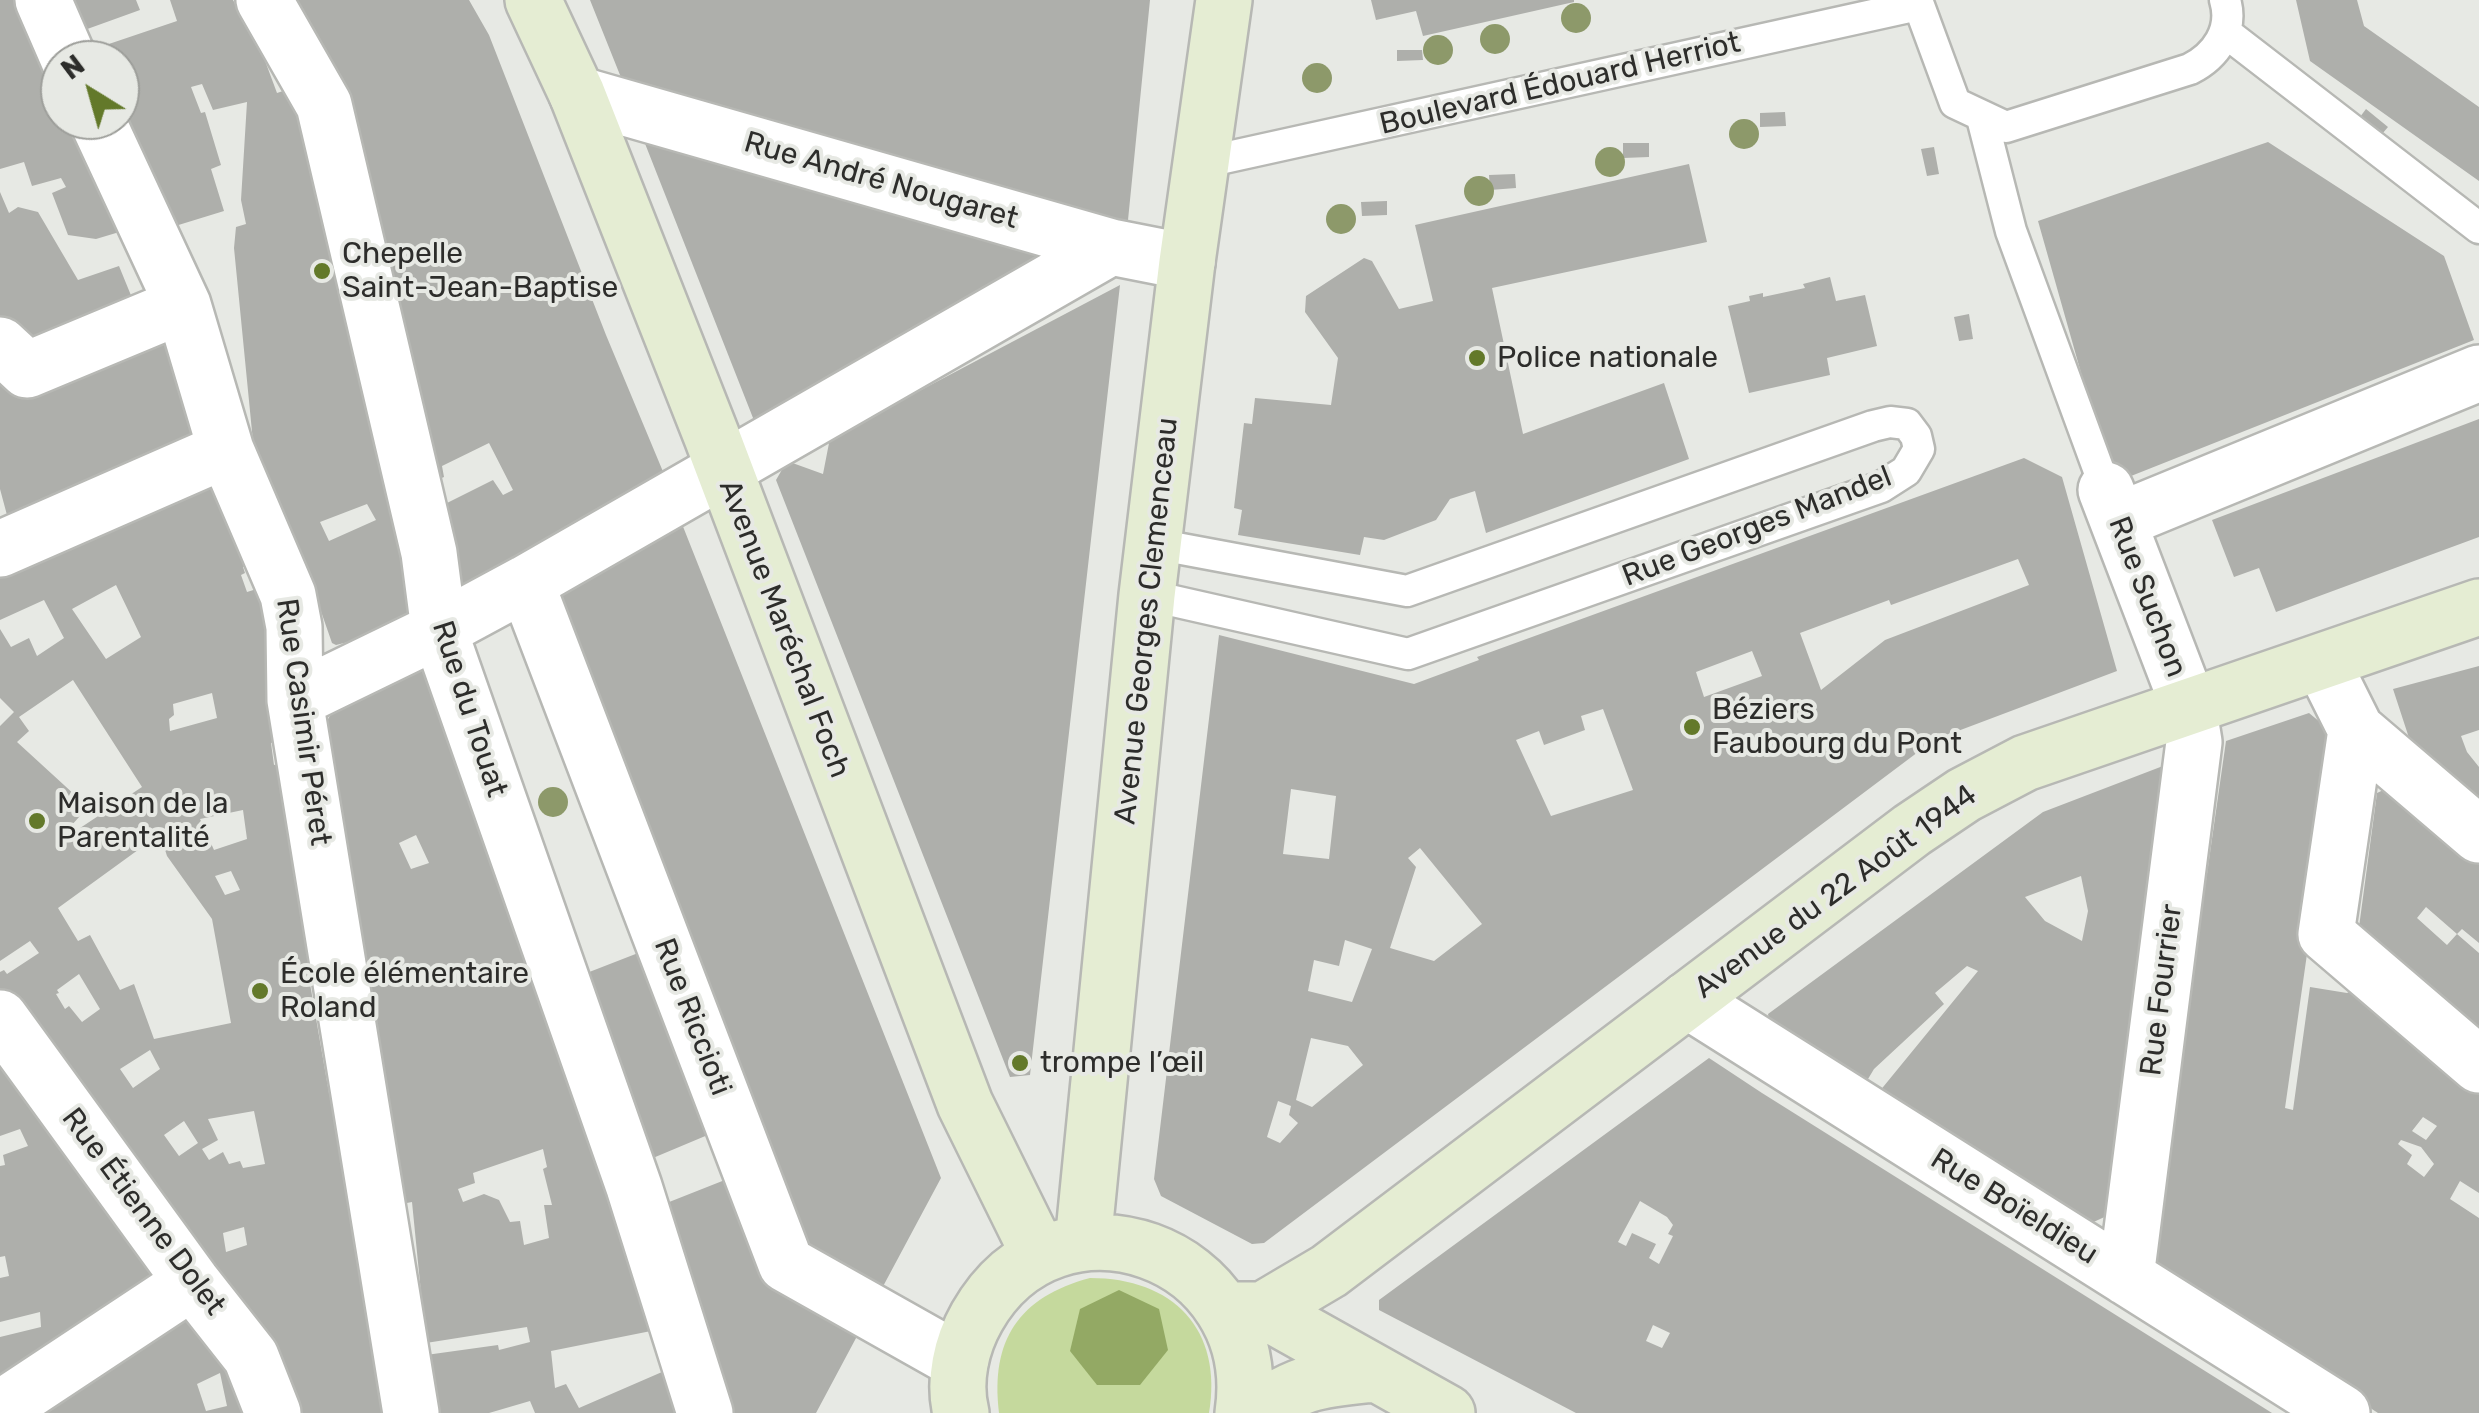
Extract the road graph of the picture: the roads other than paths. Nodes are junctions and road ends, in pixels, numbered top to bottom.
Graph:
1 (43, 0) edge
2 (264, 0) edge
3 (532, 0) edge
4 (1224, 0) edge
5 (2225, 0) edge
6 (1918, 3) edge
7 (2225, 32) junction
8 (61, 40) edge
9 (576, 94) junction
10 (1982, 118) junction
11 (106, 140) edge
12 (1201, 163) junction
13 (2479, 228) edge
14 (1110, 247) junction
15 (1187, 262) junction
16 (183, 305) junction
17 (0, 345) edge
18 (2479, 373) edge
19 (226, 450) junction
20 (723, 470) junction
21 (2112, 505) junction
22 (0, 550) edge
23 (1151, 570) junction
24 (526, 583) junction
25 (2479, 607) edge
26 (440, 630) junction
27 (2322, 662) junction
28 (295, 700) junction
29 (2188, 704) junction
30 (2356, 730) junction
31 (2479, 836) edge
32 (1687, 1000) junction
33 (0, 1018) edge
34 (2479, 1065) edge
35 (1062, 1250) junction
36 (2126, 1277) junction
37 (192, 1282) junction
38 (1244, 1310) junction
39 (1376, 1374) junction
40 (960, 1388) edge
41 (0, 1409) edge
42 (273, 1413) edge
43 (411, 1413) edge
44 (704, 1413) edge
45 (1242, 1413) edge
46 (1257, 1413) edge
47 (1447, 1413) edge
48 (2342, 1413) edge

1 - 8 street
2 - 26 street, Rue du Touat
3 - 9 main road, Avenue Maréchal Foch
4 - 12 main road, Avenue Georges Clemenceau
5 - 7 lane
6 - 10 lane
6 - 12 lane, Boulevard Édouard Herriot
7 - 10 lane
7 - 13 lane
9 - 14 street, Rue André Nougaret
9 - 20 main road, Avenue Maréchal Foch
10 - 21 lane
11 - 16 street, Rue Casimir Péret
12 - 15 main road, Avenue Georges Clemenceau
14 - 15 street, Rue André Nougaret
14 - 20 street
15 - 23 main road, Avenue Georges Clemenceau
16 - 17 street
16 - 19 street, Rue Casimir Péret
18 - 21 street
19 - 22 street
19 - 28 street, Rue Casimir Péret
20 - 24 street
20 - 35 main road, Avenue Maréchal Foch
21 - 29 street, Rue Suchon
23 - 23 lane, Rue Georges Mandel
23 - 35 main road, Avenue Georges Clemenceau
24 - 26 street
24 - 40 street, Rue Riccioti
25 - 27 main road, Avenue du 22 Août 1944
26 - 28 street
26 - 44 street, Rue du Touat
27 - 29 main road, Avenue du 22 Août 1944
27 - 30 street
28 - 43 street, Rue Casimir Péret
29 - 32 main road, Avenue du 22 Août 1944
29 - 36 street, Rue Fourrier
30 - 31 street
30 - 34 street
32 - 36 street, Rue Boïeldieu
32 - 38 main road, Avenue du 22 Août 1944
33 - 37 street, Rue Étienne Dolet
35 - 38 main road
35 - 40 main road
36 - 48 street, Rue Boïeldieu
37 - 41 street
37 - 42 street, Rue Étienne Dolet
38 - 39 main road
38 - 45 main road
39 - 46 main road
39 - 47 main road

